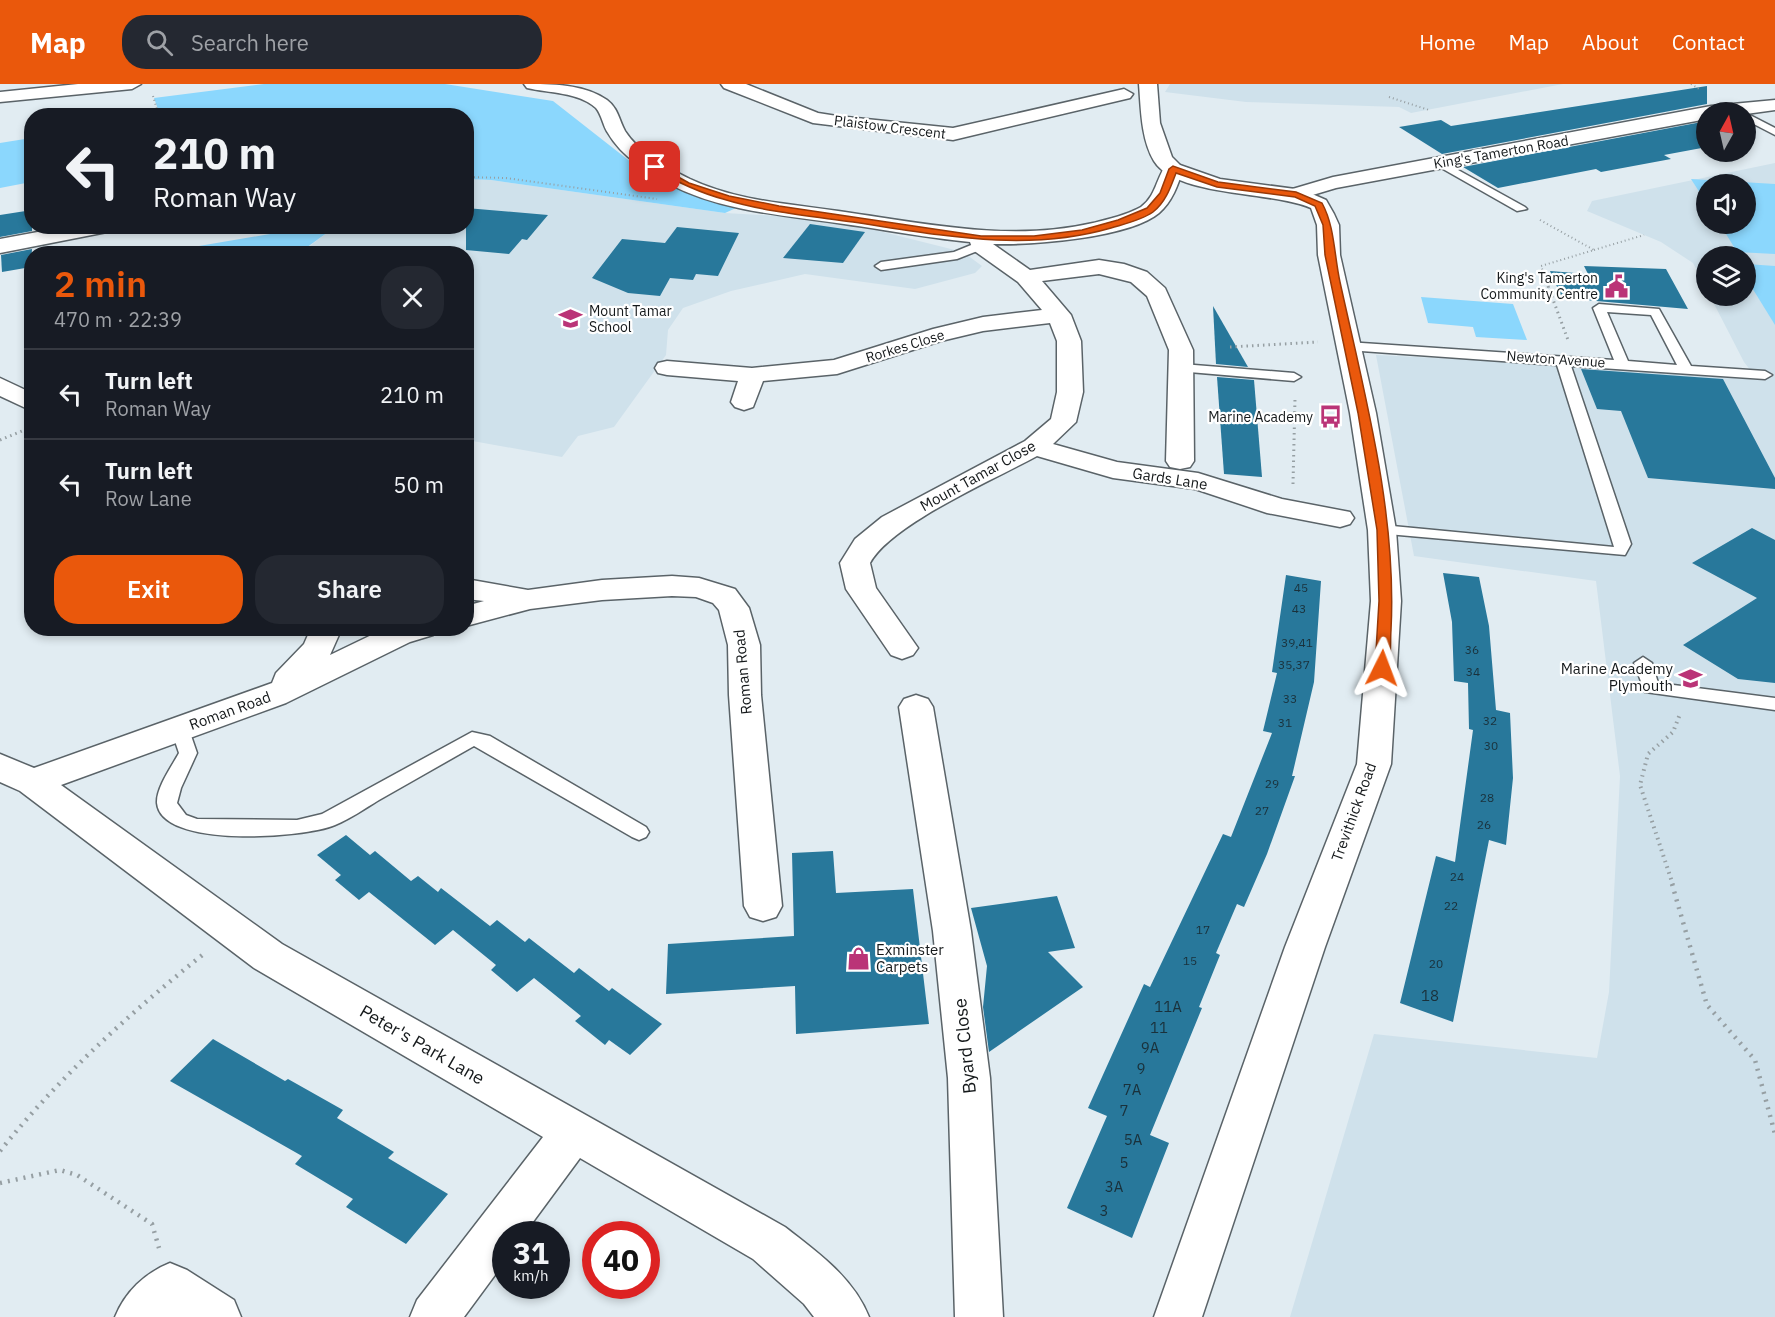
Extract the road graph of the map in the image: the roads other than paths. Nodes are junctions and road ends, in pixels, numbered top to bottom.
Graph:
1 (132, 84) edge
2 (533, 84) edge
3 (593, 84) edge
4 (730, 84) edge
5 (1081, 86) dead end
6 (1148, 90) edge
7 (572, 92) junction
8 (1124, 94) junction
9 (0, 97) edge
10 (1775, 105) edge
11 (1756, 109) edge
12 (1696, 115) edge
13 (1756, 121) edge
14 (1775, 132) edge
15 (1440, 163) junction
16 (1173, 169) junction
17 (1296, 194) junction
18 (1521, 209) road end
19 (64, 234) edge
20 (981, 242) junction
21 (0, 246) edge
22 (881, 266) dead end
23 (1026, 277) junction
24 (1059, 315) junction
25 (1347, 343) junction
26 (1569, 360) junction
27 (1622, 364) junction
28 (667, 368) dead end
29 (1182, 368) junction
30 (1686, 369) junction
31 (752, 375) junction
32 (1764, 375) dead end
33 (1294, 377) road end
34 (0, 386) edge
35 (24, 399) edge
36 (744, 402) dead end
37 (1034, 447) junction
38 (1180, 461) dead end
39 (1340, 518) dead end
40 (1383, 530) junction
41 (474, 590) edge
42 (530, 599) junction
43 (474, 614) edge
44 (324, 636) edge
45 (397, 636) edge
46 (902, 648) dead end
47 (1643, 663) dead end
48 (274, 695) junction
49 (1775, 704) edge
50 (916, 707) dead end
51 (180, 729) junction
52 (16, 775) edge
53 (639, 832) dead end
54 (763, 906) dead end
55 (573, 1132) junction
56 (154, 1302) edge
57 (218, 1317) edge
58 (434, 1317) edge
59 (845, 1317) edge
60 (979, 1317) edge
61 (1178, 1317) edge

1 - 9 street
2 - 7 street
3 - 7 street
4 - 8 street, Plaistow Crescent
5 - 8 street
6 - 8 street
6 - 16 street
7 - 20 street
10 - 11 street
12 - 15 street, King's Tamerton Road
13 - 14 lane
15 - 17 street, King's Tamerton Road
15 - 18 lane
16 - 17 street
16 - 20 street
17 - 25 street, Trevithick Road
19 - 21 street
20 - 22 lane
20 - 23 street, Mount Tamar Close
23 - 24 street, Mount Tamar Close
23 - 29 street
24 - 31 street, Rorkes Close
24 - 37 street, Mount Tamar Close
25 - 26 lane, Newton Avenue
25 - 40 street, Trevithick Road
26 - 27 lane, Newton Avenue
26 - 40 lane
27 - 30 lane, Newton Avenue
27 - 30 lane
28 - 31 street, Rorkes Close
29 - 33 lane
29 - 38 street
30 - 32 lane, Newton Avenue
31 - 36 street
34 - 35 street
37 - 39 street, Gards Lane
37 - 46 street, Mount Tamar Close
40 - 61 street, Trevithick Road
41 - 42 street
42 - 43 street, Roman Road
42 - 54 street, Roman Road
44 - 48 street
45 - 48 street, Roman Road
47 - 49 lane
48 - 51 street, Roman Road
50 - 60 street, Byard Close
51 - 52 street, Roman Road
51 - 53 lane
52 - 55 street, Peter's Park Lane
55 - 58 street
55 - 59 street, Peter's Park Lane
56 - 57 street

